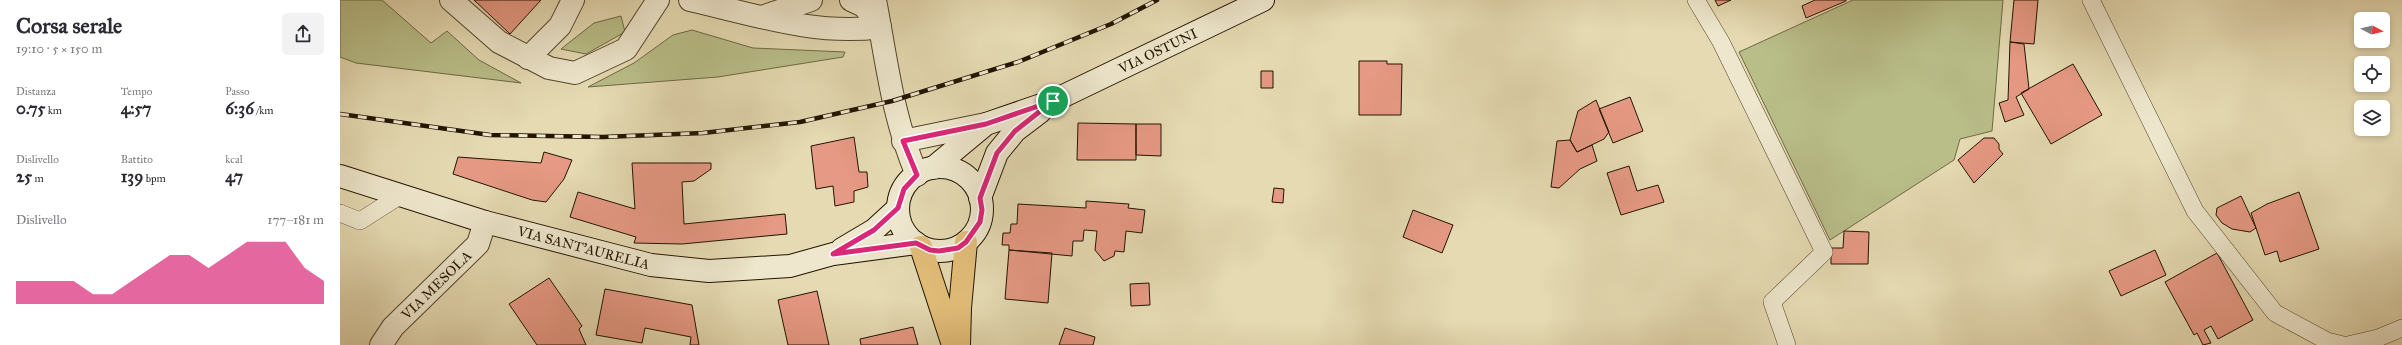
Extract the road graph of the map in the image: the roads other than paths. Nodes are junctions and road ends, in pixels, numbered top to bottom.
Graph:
1 (451, 0) edge
2 (573, 0) edge
3 (658, 0) edge
4 (690, 0) edge
5 (851, 0) edge
6 (875, 0) edge
7 (1263, 0) edge
8 (1696, 0) edge
9 (2091, 0) edge
10 (801, 2) edge
11 (760, 17) junction
12 (880, 27) junction
13 (528, 58) junction
14 (1053, 101) junction
15 (986, 124) junction
16 (903, 141) junction
17 (925, 172) junction
18 (340, 176) edge
19 (401, 195) junction
20 (980, 198) junction
21 (898, 208) junction
22 (340, 213) edge
23 (485, 222) junction
24 (966, 242) junction
25 (918, 245) junction
26 (833, 254) junction
27 (2402, 328) edge
28 (381, 345) edge
29 (953, 345) edge
30 (959, 345) edge
31 (1787, 345) edge
32 (2343, 345) edge
33 (2348, 345) edge

1 - 13 main road
2 - 13 main road
3 - 13 main road
4 - 11 main road
5 - 12 main road
6 - 12 main road
7 - 14 main road, VIA OSTUNI
8 - 31 lane
9 - 32 lane
10 - 11 main road
11 - 12 main road
12 - 16 main road
14 - 15 main road
14 - 20 main road
15 - 16 main road
15 - 17 main road
16 - 17 main road
17 - 20 main road
17 - 21 main road
18 - 19 main road, VIA SANT'AURELIA
19 - 22 lane
19 - 23 main road, VIA SANT'AURELIA
20 - 24 main road
21 - 25 main road
21 - 26 main road
23 - 26 main road, VIA SANT'AURELIA
23 - 28 main road, VIA MESOLA
24 - 25 main road
24 - 30 main road
25 - 26 main road
25 - 29 main road
27 - 33 lane

